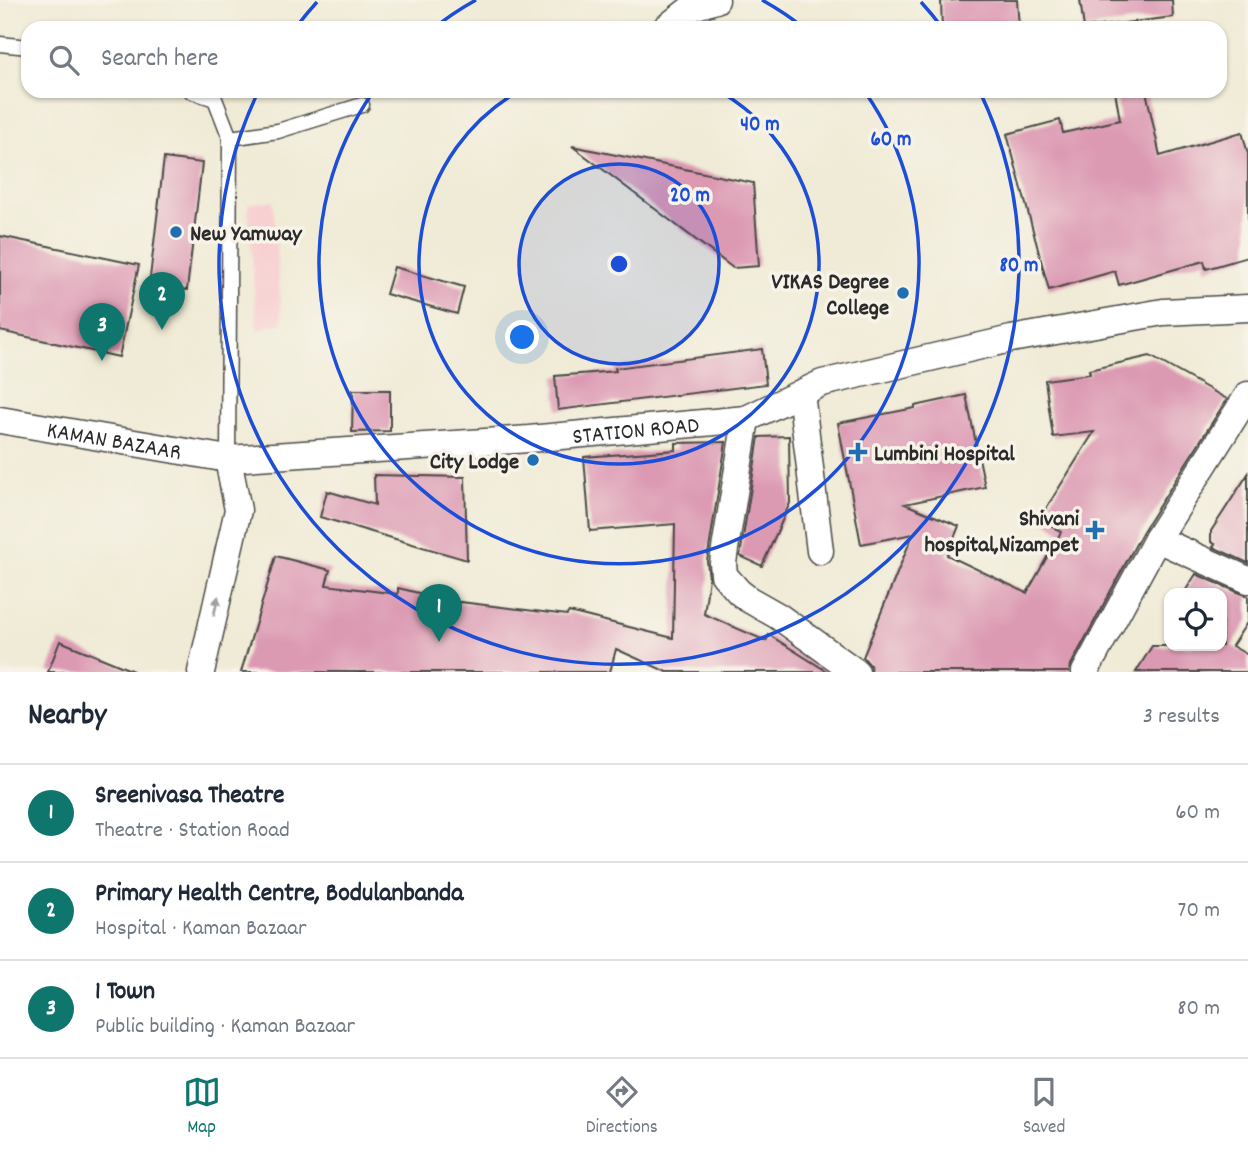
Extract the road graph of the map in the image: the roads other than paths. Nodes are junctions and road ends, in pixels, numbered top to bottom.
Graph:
1 (716, 0) edge
2 (675, 21) edge
3 (0, 44) edge
4 (21, 46) edge
5 (212, 98) edge
6 (362, 105) dead end
7 (230, 138) junction
8 (1248, 307) edge
9 (801, 393) junction
10 (1248, 395) edge
11 (746, 419) junction
12 (0, 420) edge
13 (228, 459) junction
14 (1157, 540) junction
15 (820, 551) dead end
16 (1248, 580) edge
17 (201, 672) edge
18 (856, 672) edge
19 (1085, 672) edge

1 - 2 street
3 - 4 lane
5 - 7 lane
6 - 7 lane
7 - 13 lane
8 - 9 street, STATION ROAD
9 - 11 street, STATION ROAD
9 - 15 street
10 - 14 street
11 - 13 street, STATION ROAD
11 - 18 street
12 - 13 street, KAMAN BAZAAR
17 -> 13 street
14 - 16 street
14 - 19 street

